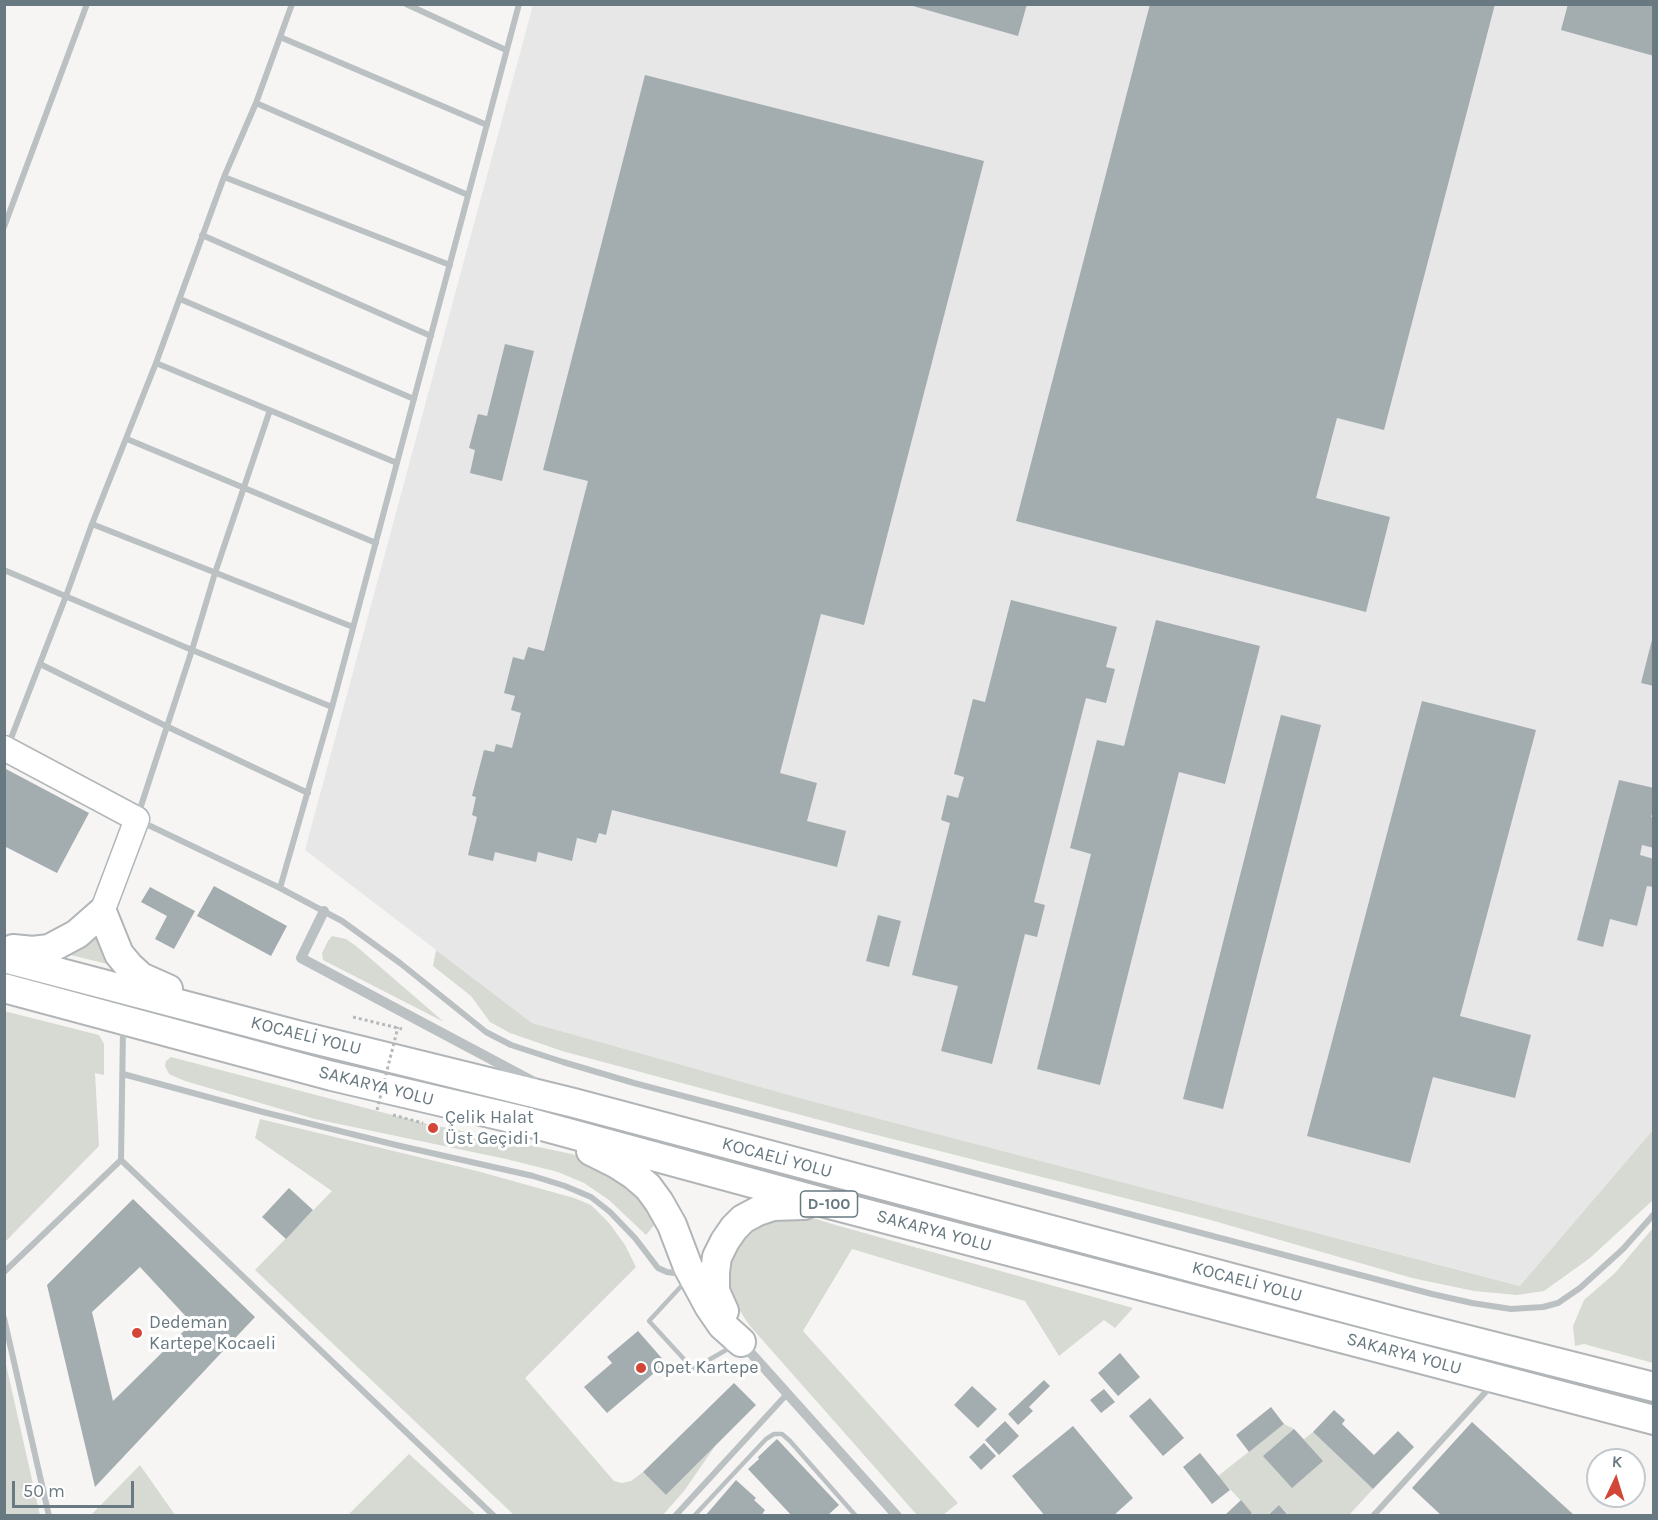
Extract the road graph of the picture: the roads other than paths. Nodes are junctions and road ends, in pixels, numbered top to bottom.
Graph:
1 (87, 4) edge
2 (292, 4) edge
3 (406, 4) edge
4 (519, 4) edge
5 (280, 37) junction
6 (506, 50) junction
7 (256, 104) junction
8 (487, 125) junction
9 (224, 177) junction
10 (468, 195) junction
11 (4, 227) edge
12 (202, 235) junction
13 (450, 265) junction
14 (180, 299) junction
15 (430, 336) junction
16 (156, 363) junction
17 (414, 399) junction
18 (270, 410) junction
19 (127, 439) junction
20 (397, 463) junction
21 (243, 489) junction
22 (92, 524) junction
23 (376, 543) junction
24 (4, 570) edge
25 (215, 573) junction
26 (66, 596) junction
27 (353, 627) junction
28 (192, 650) junction
29 (40, 664) junction
30 (332, 707) junction
31 (168, 727) junction
32 (6, 748) edge
33 (308, 793) junction
34 (137, 819) junction
35 (280, 888) junction
36 (324, 910) junction
37 (102, 912) junction
38 (4, 948) edge
39 (4, 958) edge
40 (4, 988) edge
41 (124, 1021) junction
42 (297, 1035) junction
43 (123, 1074) junction
44 (574, 1103) junction
45 (524, 1122) junction
46 (121, 1160) junction
47 (833, 1205) junction
48 (1653, 1214) edge
49 (690, 1271) junction
50 (4, 1272) edge
51 (4, 1318) edge
52 (741, 1342) junction
53 (1498, 1379) junction
54 (1653, 1387) edge
55 (787, 1394) junction
56 (1653, 1420) edge
57 (48, 1515) edge
58 (495, 1515) edge
59 (675, 1515) edge
60 (694, 1515) edge
61 (856, 1515) edge
62 (897, 1515) edge
63 (1373, 1515) edge

1 - 11 street
2 - 5 street
3 - 6 street
4 - 6 street
5 - 7 street
5 - 8 street
6 - 8 street
7 - 9 street
7 - 10 street
8 - 10 street
9 - 12 street
9 - 13 street
10 - 13 street
12 - 14 street
12 - 15 street
13 - 15 street
14 - 16 street
14 - 17 street
15 - 17 street
16 - 18 street
16 - 19 street
17 - 20 street
18 - 20 street
18 - 21 street
19 - 21 street
19 - 22 street
20 - 23 street
21 - 23 street
21 - 25 street
22 - 25 street
22 - 26 street
23 - 27 street
24 - 26 street
25 - 27 street
25 - 28 street
26 - 28 street
26 - 29 street
27 - 30 street
28 - 30 street
28 - 31 street
29 - 31 street
29 - 32 street
30 - 33 street
31 - 33 street
31 - 34 street
32 - 34 main road
33 - 35 street
34 - 35 street
34 - 37 main road
35 - 36 street
36 - 44 street
36 - 48 street
37 - 38 highway
37 - 42 highway
39 - 42 highway, KOCAELİ YOLU / D-100
40 - 41 highway, SAKARYA YOLU / D-100
41 - 43 street
41 - 45 highway, SAKARYA YOLU / D-100
42 - 44 highway, KOCAELİ YOLU / D-100
43 - 46 street
43 - 49 street
44 - 54 highway, KOCAELİ YOLU / D-100
45 - 47 highway, SAKARYA YOLU / D-100
45 - 49 highway
46 - 50 street
46 - 58 street
47 - 52 highway
47 - 53 highway, SAKARYA YOLU / D-100
49 - 52 highway
49 - 52 lane
51 - 57 street
52 - 55 street
53 - 56 highway, SAKARYA YOLU / D-100
53 - 63 street
55 - 59 street
55 - 62 street
60 - 61 lane

